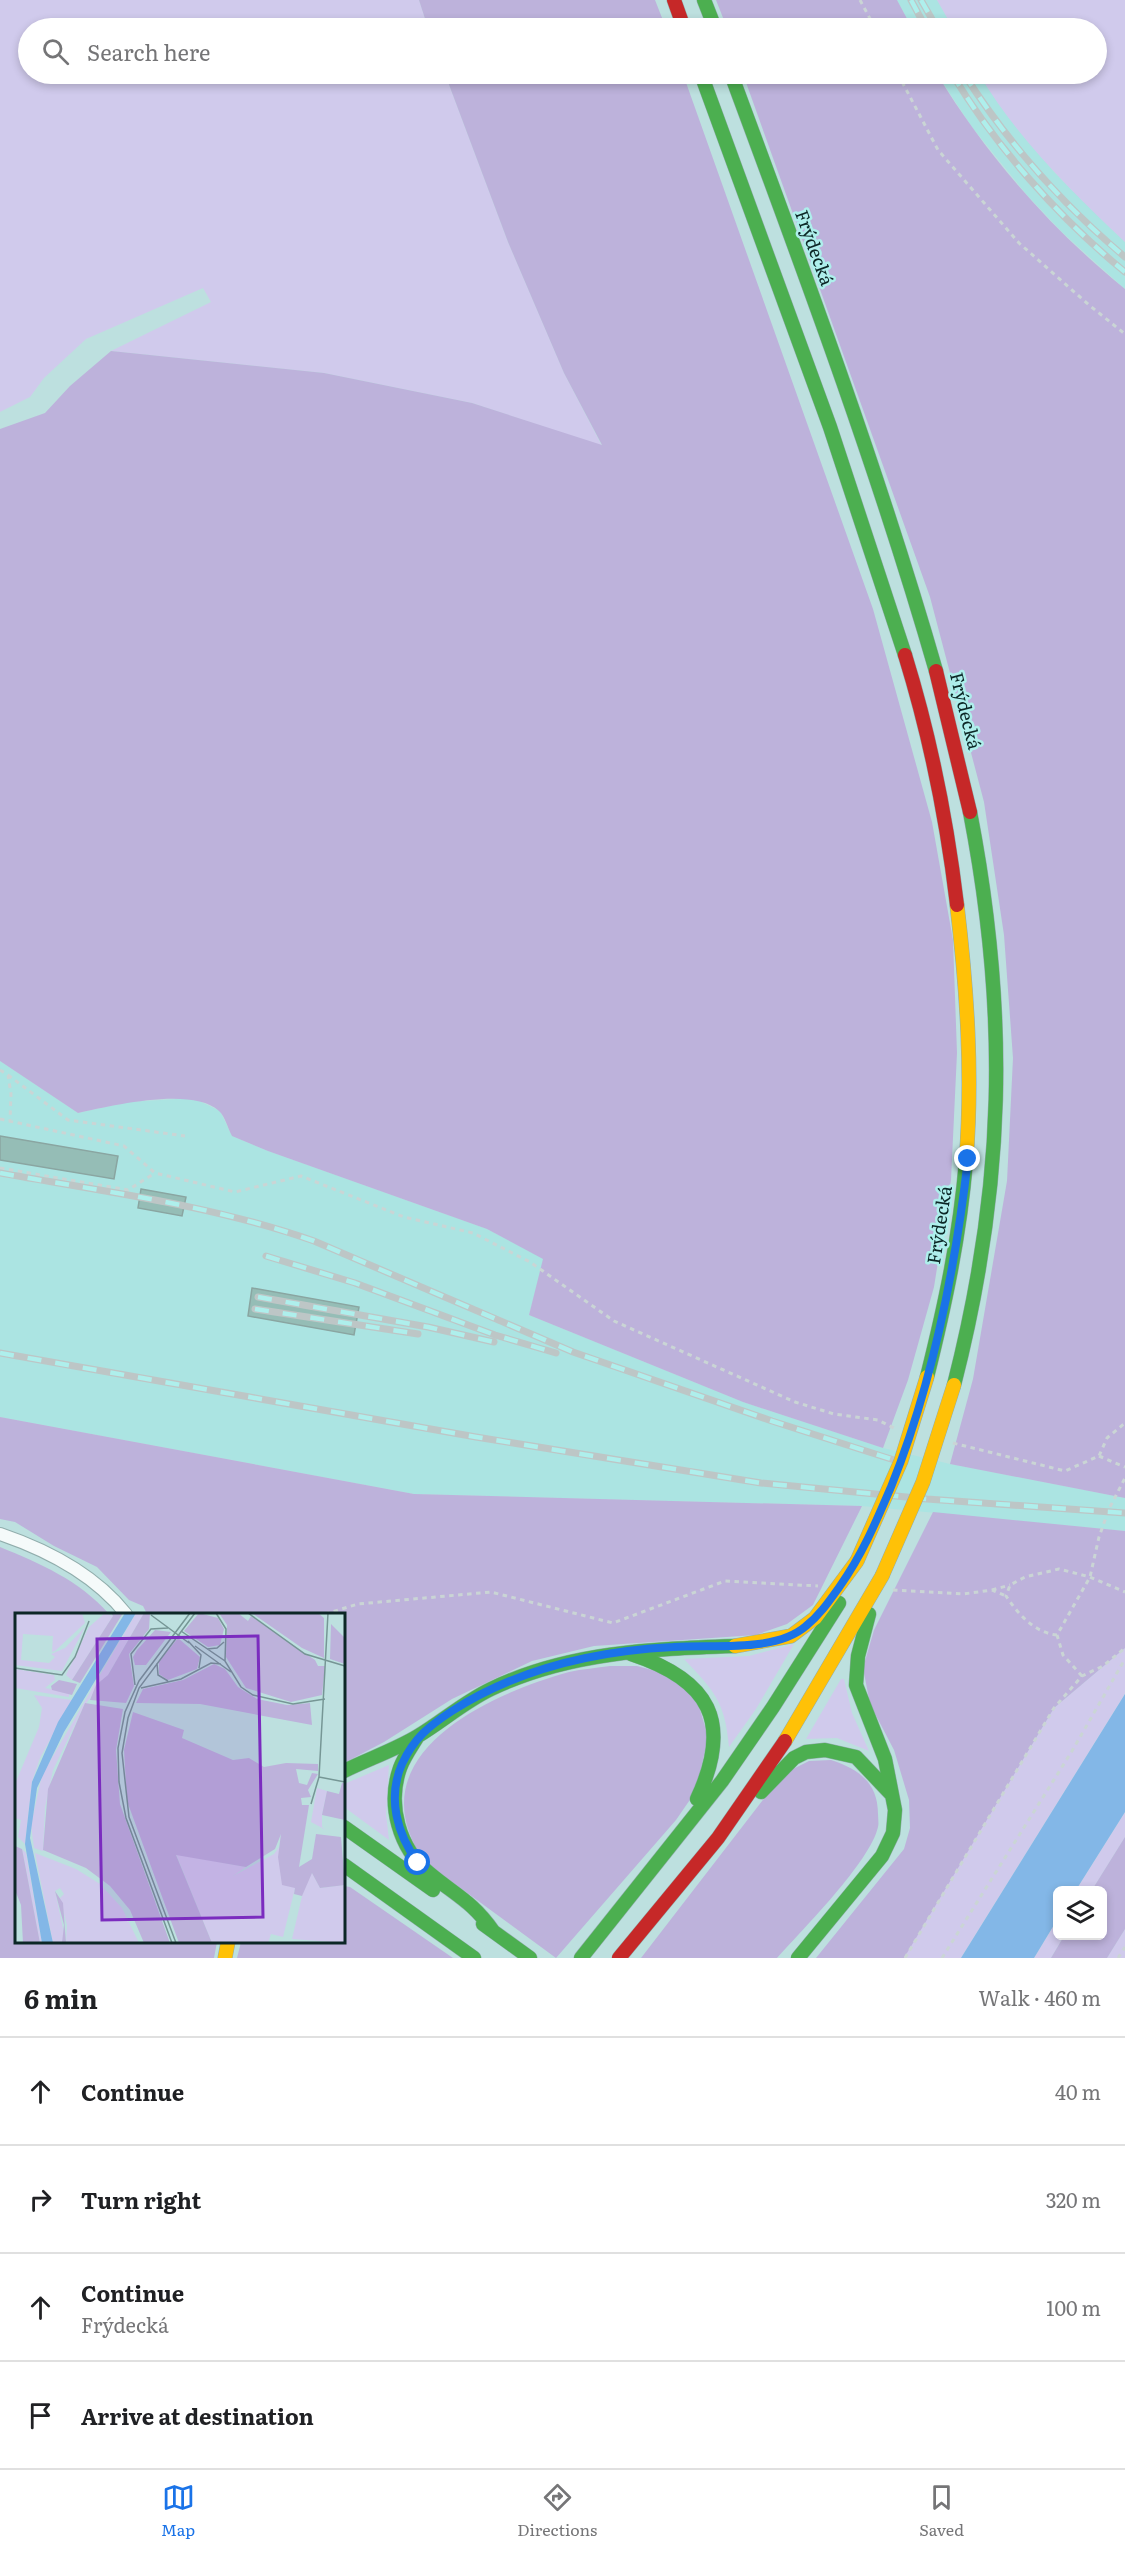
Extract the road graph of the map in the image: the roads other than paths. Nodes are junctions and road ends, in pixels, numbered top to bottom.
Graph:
1 (674, 0) edge
2 (704, 0) edge
3 (680, 18) edge
4 (711, 18) edge
5 (705, 84) edge
6 (735, 84) edge
7 (0, 1534) edge
8 (853, 1569) junction
9 (881, 1585) junction
10 (125, 1613) edge
11 (616, 1653) junction
12 (418, 1736) junction
13 (345, 1771) edge
14 (893, 1797) junction
15 (732, 1819) junction
16 (345, 1828) edge
17 (666, 1853) junction
18 (350, 1874) edge
19 (493, 1931) junction
20 (228, 1943) edge
21 (225, 1958) edge
22 (474, 1958) edge
23 (530, 1958) edge
24 (581, 1958) edge
25 (619, 1958) edge
26 (798, 1958) edge

1 - 3 main road
2 - 4 main road
5 - 8 main road, Frýdecká, bridge
6 - 9 main road, Frýdecká, bridge
7 - 10 street
8 - 11 main road
8 - 17 main road
9 - 14 main road
9 - 15 main road
11 - 12 main road
11 - 17 main road
12 - 13 main road
12 - 19 main road
14 - 15 main road
14 - 26 main road
15 - 25 main road
16 - 19 main road
17 - 24 main road
18 - 22 main road
19 - 23 main road
20 - 21 main road

